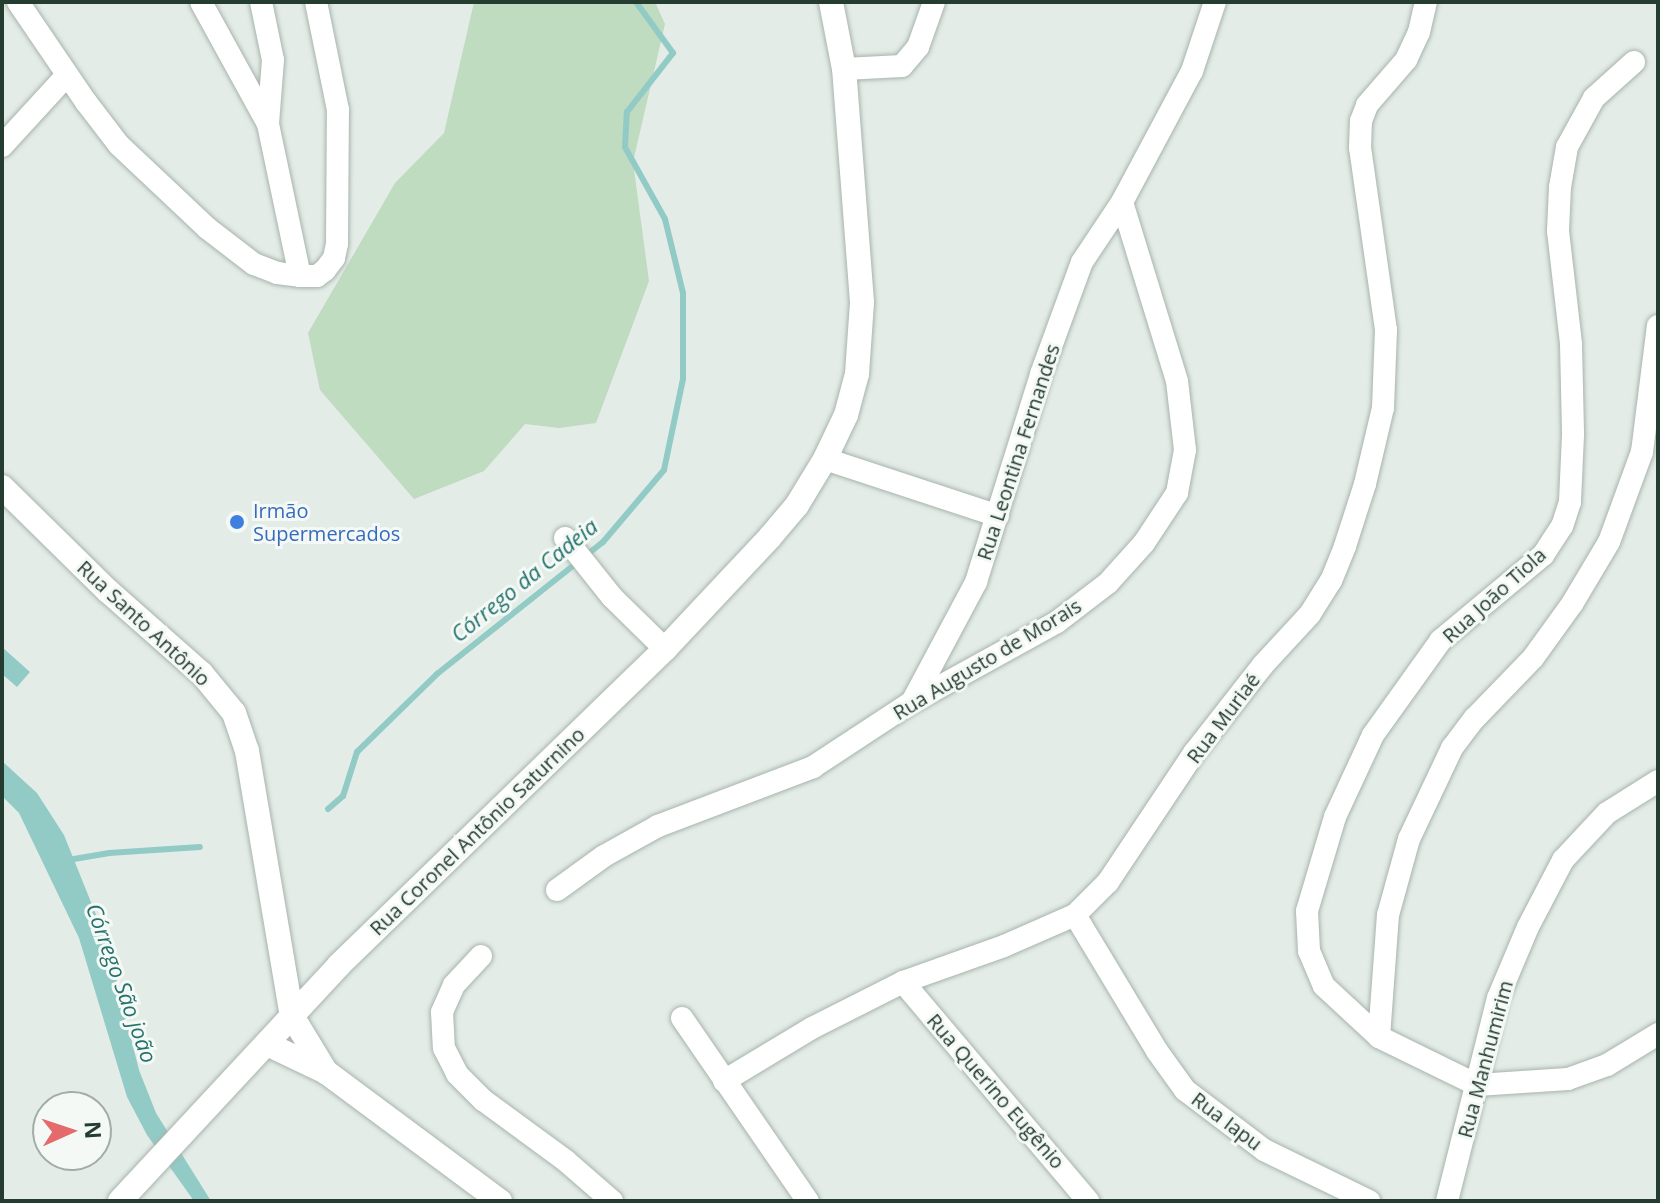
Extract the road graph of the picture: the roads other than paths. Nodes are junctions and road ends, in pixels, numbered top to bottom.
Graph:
1 (18, 2) edge
2 (201, 2) edge
3 (261, 2) edge
4 (316, 2) edge
5 (831, 2) edge
6 (934, 2) edge
7 (1215, 2) edge
8 (1426, 2) edge
9 (1634, 62) dead end
10 (844, 69) junction
11 (67, 75) junction
12 (268, 124) junction
13 (2, 146) edge
14 (1122, 202) junction
15 (300, 276) junction
16 (1658, 326) edge
17 (825, 459) junction
18 (2, 487) edge
19 (998, 516) junction
20 (571, 544) dead end
21 (665, 649) junction
22 (912, 702) junction
23 (1658, 781) edge
24 (557, 890) dead end
25 (1075, 915) junction
26 (481, 956) dead end
27 (903, 982) junction
28 (292, 1016) junction
29 (682, 1018) dead end
30 (1658, 1034) edge
31 (1379, 1037) junction
32 (267, 1044) junction
33 (326, 1072) junction
34 (724, 1081) junction
35 (1477, 1085) junction
36 (120, 1201) edge
37 (500, 1201) edge
38 (612, 1201) edge
39 (808, 1201) edge
40 (1088, 1201) edge
41 (1369, 1201) edge
42 (1447, 1201) edge

1 - 11 street
2 - 12 street
3 - 12 street
4 - 15 street
5 - 10 street, Rua Coronel Antônio Saturnino
6 - 10 street
7 - 14 street
8 - 25 street, Rua Muriaé
9 - 31 street, Rua João Tiola
10 - 17 street, Rua Coronel Antônio Saturnino
11 - 13 street
11 - 15 street
12 - 15 street
14 - 19 street, Rua Leontina Fernandes
14 - 22 street, Rua Augusto de Morais
16 - 31 street
17 - 19 street
17 - 21 street, Rua Coronel Antônio Saturnino
18 - 28 street, Rua Santo Antônio
19 - 22 street, Rua Leontina Fernandes
20 - 21 street
21 - 28 street, Rua Coronel Antônio Saturnino
22 - 24 street, Rua Augusto de Morais
23 - 35 street, Rua Manhumirim
25 - 27 street, Rua Muriaé
25 - 41 street, Rua Iapu
26 - 38 street
27 - 34 street, Rua Muriaé
27 - 40 street, Rua Querino Eugênio
28 - 32 street, Rua Coronel Antônio Saturnino
28 - 33 street
29 - 34 street
30 - 35 street
31 - 35 street, Rua João Tiola
32 - 33 street
32 - 36 street, Rua Coronel Antônio Saturnino
33 - 37 street
34 - 39 street
35 - 42 street, Rua Manhumirim

